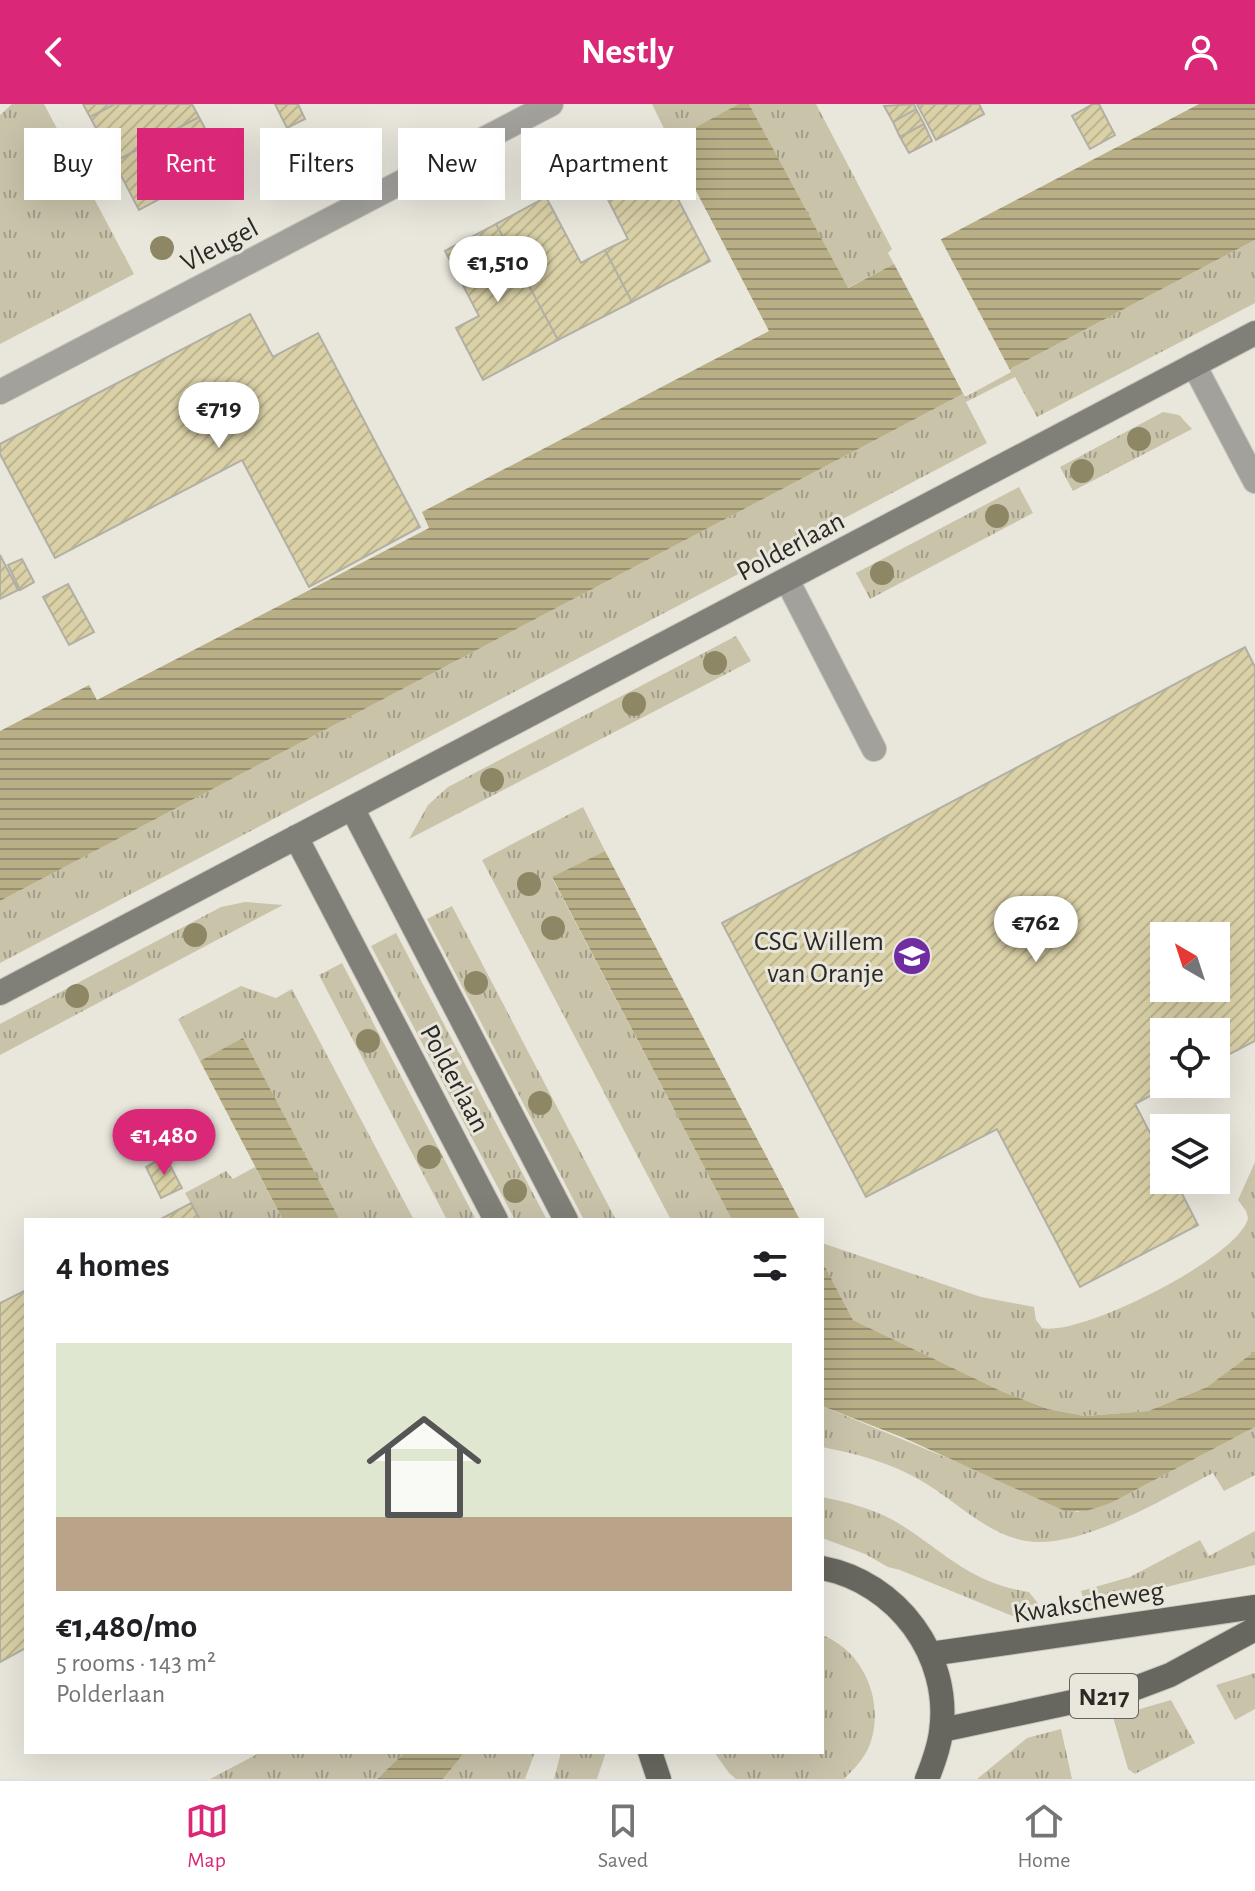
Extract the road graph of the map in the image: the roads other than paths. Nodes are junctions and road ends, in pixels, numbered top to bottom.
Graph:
1 (551, 104) edge
2 (1255, 333) edge
3 (1194, 365) junction
4 (0, 392) edge
5 (1255, 481) edge
6 (787, 580) junction
7 (874, 749) dead end
8 (352, 808) junction
9 (296, 837) junction
10 (0, 993) edge
11 (495, 1218) edge
12 (565, 1218) edge
13 (824, 1569) edge
14 (1255, 1607) edge
15 (1255, 1629) edge
16 (930, 1654) junction
17 (942, 1730) junction
18 (651, 1754) edge
19 (659, 1779) edge
20 (927, 1779) edge

1 - 4 street, Vleugel
2 - 3 street, Polderlaan
3 - 5 street
3 - 6 street, Polderlaan
6 - 7 street
6 - 8 street, Polderlaan
8 - 9 street, Polderlaan
8 - 12 street, Polderlaan
9 - 10 street, Polderlaan
9 - 11 street, Polderlaan
13 - 16 main road
14 - 16 main road, Kwakscheweg / N217
15 - 17 main road, N217
16 - 17 main road
17 - 20 main road
18 - 19 main road

